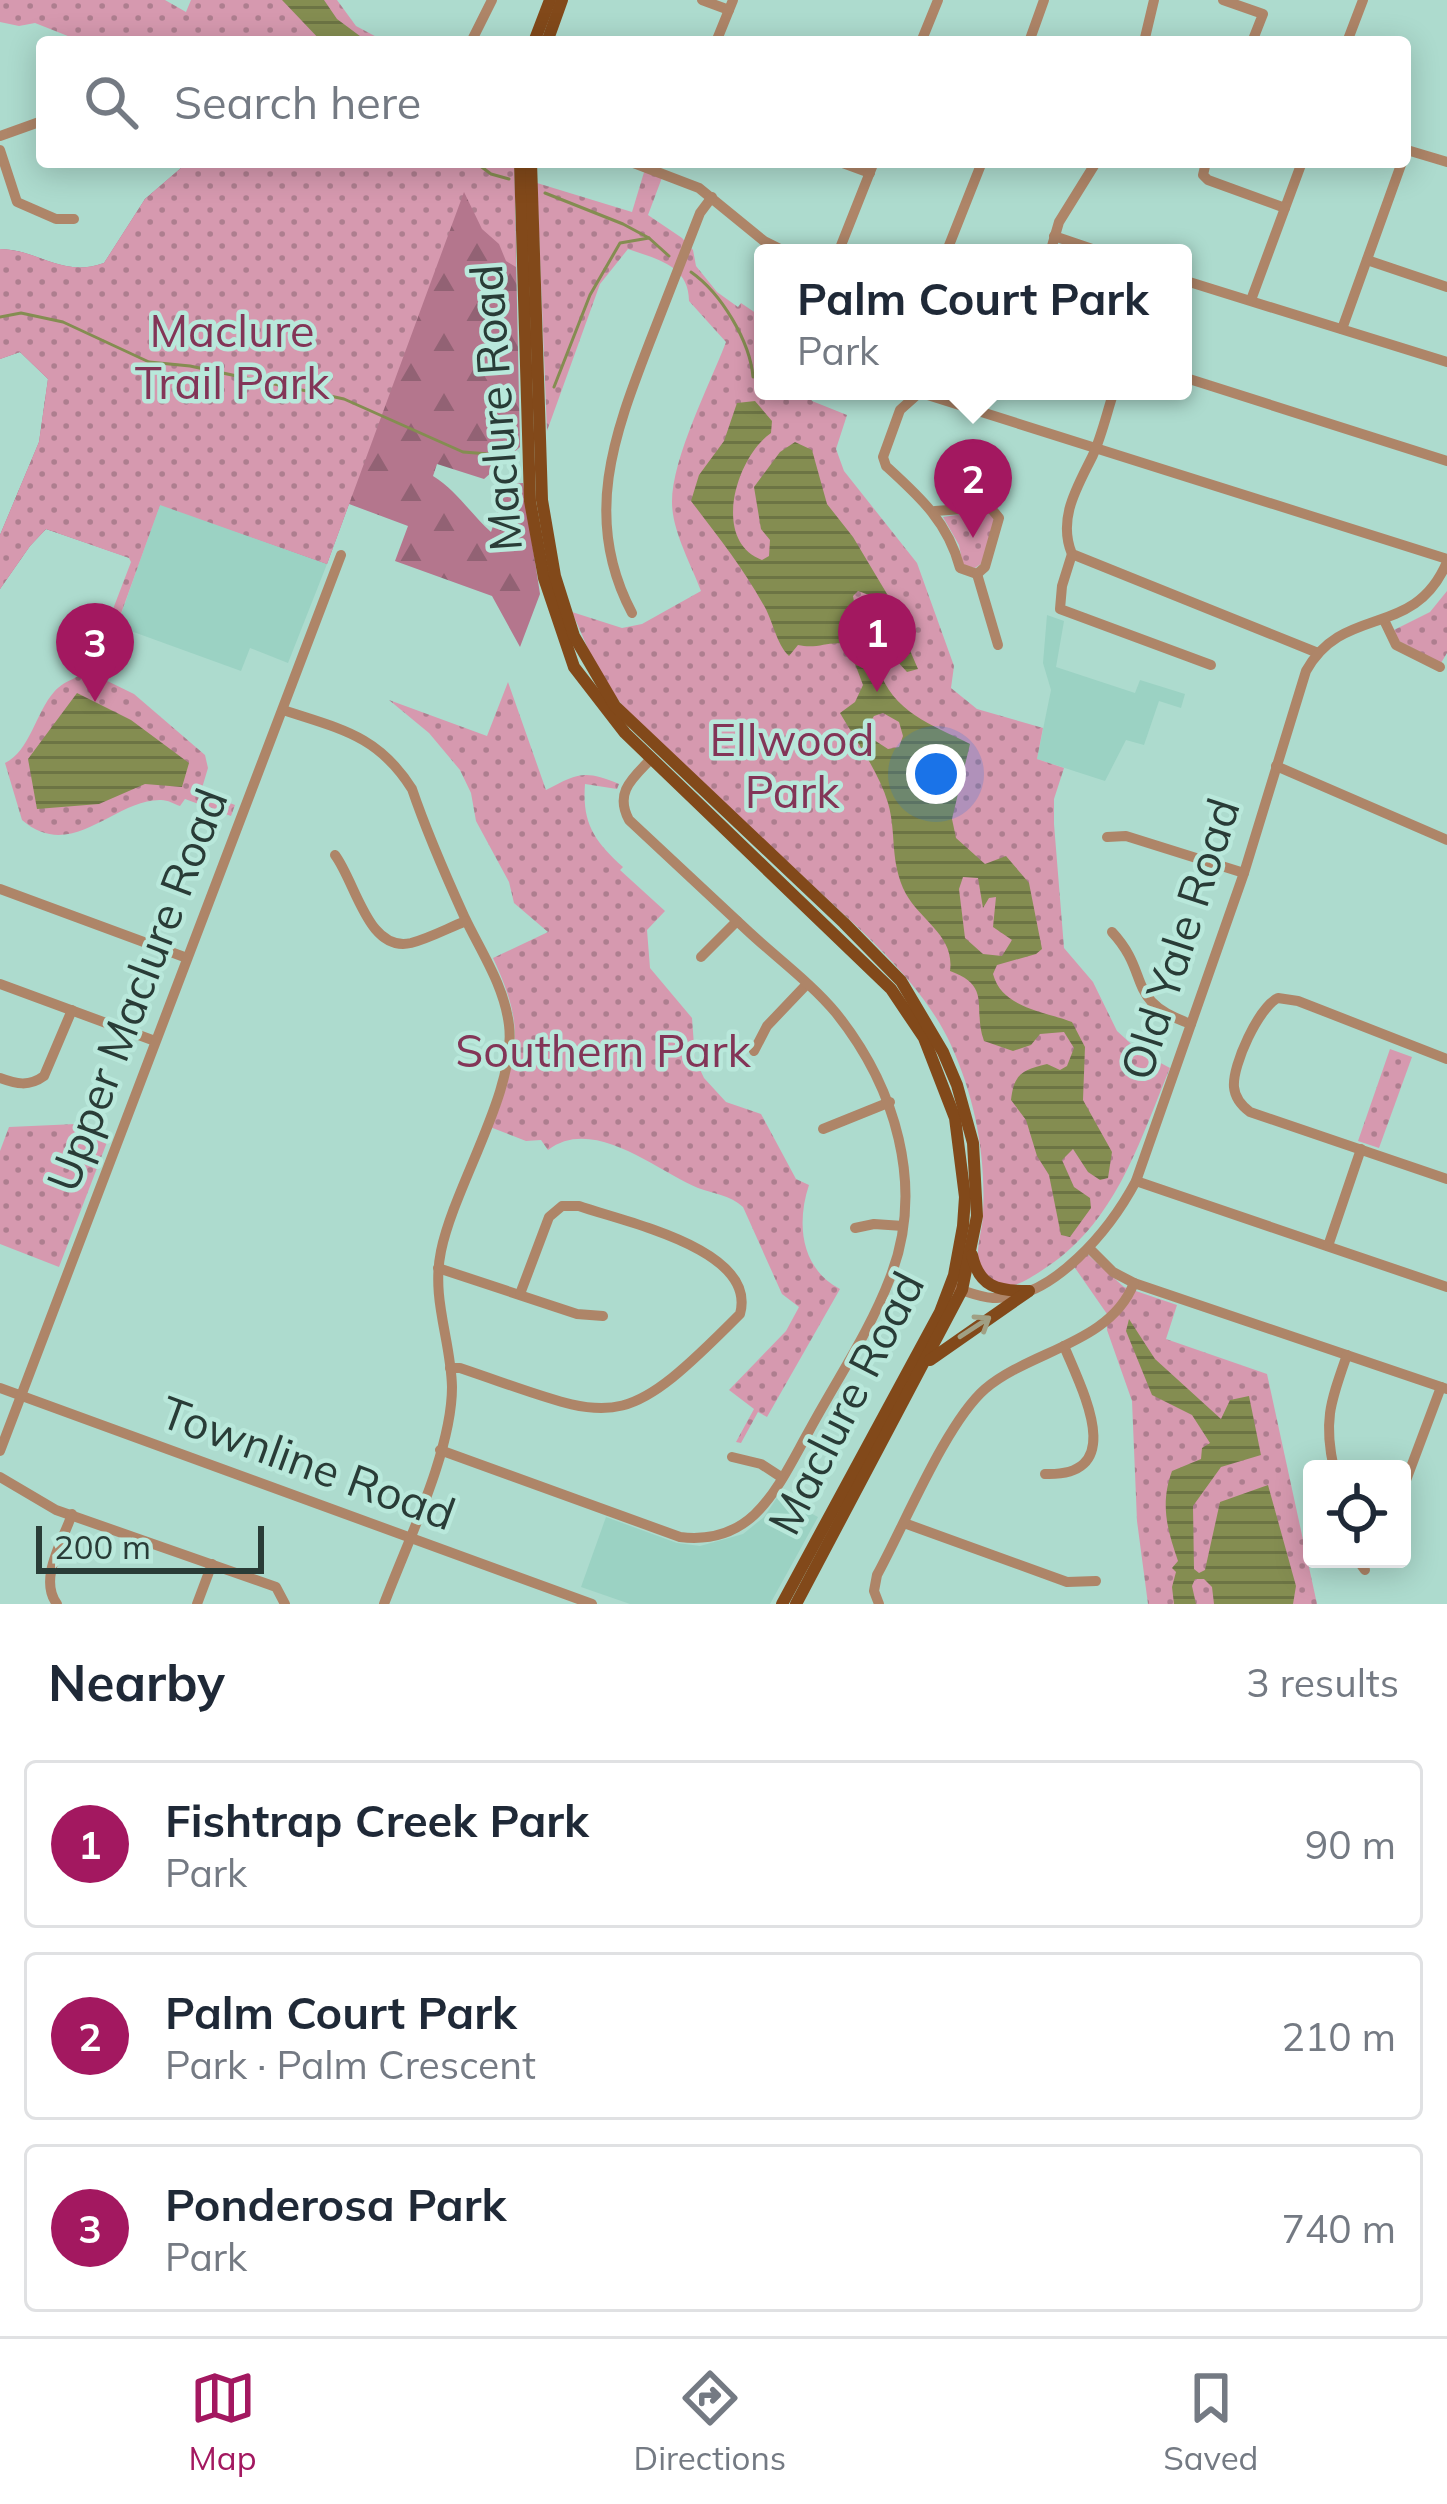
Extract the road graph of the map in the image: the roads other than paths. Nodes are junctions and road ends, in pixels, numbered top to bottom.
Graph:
1 (492, 0) edge
2 (550, 0) edge
3 (562, 0) edge
4 (702, 0) edge
5 (938, 0) edge
6 (1044, 0) edge
7 (1154, 0) edge
8 (1223, 0) edge
9 (1363, 0) edge
10 (731, 5) edge
11 (473, 36) edge
12 (536, 36) edge
13 (550, 36) edge
14 (718, 36) edge
15 (923, 36) edge
16 (1031, 36) edge
17 (1145, 36) edge
18 (1254, 36) edge
19 (1349, 36) edge
20 (36, 123) edge
21 (0, 136) edge
22 (0, 150) edge
23 (1411, 150) edge
24 (1447, 162) edge
25 (520, 168) edge
26 (531, 168) edge
27 (667, 168) edge
28 (872, 168) edge
29 (980, 168) edge
30 (1093, 168) edge
31 (1206, 168) edge
32 (1300, 168) edge
33 (1400, 168) edge
34 (712, 197) junction
35 (1285, 208) junction
36 (74, 219) dead end
37 (1054, 236) junction
38 (770, 244) edge
39 (842, 244) edge
40 (950, 244) edge
41 (1052, 244) edge
42 (1077, 244) edge
43 (1367, 260) junction
44 (1192, 283) edge
45 (1447, 287) edge
46 (1251, 300) junction
47 (1342, 329) junction
48 (1447, 362) edge
49 (1192, 380) edge
50 (909, 400) edge
51 (943, 400) edge
52 (1111, 400) edge
53 (1096, 448) junction
54 (1447, 461) edge
55 (935, 512) junction
56 (1072, 554) junction
57 (341, 555) dead end
58 (1447, 561) edge
59 (976, 574) junction
60 (632, 613) dead end
61 (1384, 620) junction
62 (998, 645) dead end
63 (1318, 652) junction
64 (1211, 664) dead end
65 (1440, 667) dead end
66 (283, 710) junction
67 (651, 759) junction
68 (1276, 766) junction
69 (700, 788) junction
70 (1107, 837) dead end
71 (1447, 840) edge
72 (335, 854) dead end
73 (1244, 873) junction
74 (0, 889) edge
75 (466, 921) junction
76 (736, 921) junction
77 (1112, 932) dead end
78 (701, 957) dead end
79 (187, 958) junction
80 (0, 984) edge
81 (806, 985) junction
82 (72, 1010) junction
83 (1191, 1024) junction
84 (155, 1041) junction
85 (754, 1052) dead end
86 (1447, 1059) edge
87 (0, 1078) edge
88 (890, 1102) junction
89 (823, 1129) dead end
90 (1361, 1149) junction
91 (1447, 1179) edge
92 (1136, 1181) junction
93 (903, 1226) junction
94 (854, 1228) dead end
95 (1328, 1246) junction
96 (1089, 1248) junction
97 (972, 1254) junction
98 (438, 1268) junction
99 (1133, 1283) junction
100 (1447, 1287) edge
101 (956, 1289) junction
102 (1028, 1292) junction
103 (520, 1294) junction
104 (603, 1316) dead end
105 (1064, 1346) junction
106 (1347, 1354) junction
107 (924, 1365) junction
108 (450, 1368) junction
109 (0, 1388) edge
110 (1444, 1388) edge
111 (20, 1396) junction
112 (440, 1450) junction
113 (0, 1451) edge
114 (732, 1457) dead end
115 (1332, 1460) edge
116 (1411, 1469) edge
117 (1045, 1474) dead end
118 (0, 1477) edge
119 (782, 1477) junction
120 (72, 1514) junction
121 (904, 1523) junction
122 (409, 1538) junction
123 (212, 1564) junction
124 (1096, 1581) dead end
125 (57, 1604) edge
126 (196, 1604) edge
127 (285, 1604) edge
128 (384, 1604) edge
129 (592, 1604) edge
130 (782, 1604) edge
131 (796, 1604) edge
132 (879, 1604) edge

1 - 11 street
2 - 12 main road
3 - 13 main road
4 - 10 street
5 - 15 street
6 - 16 street
7 - 17 street
8 - 18 street
9 - 19 street
10 - 14 street
20 - 21 street
22 - 36 street
23 - 24 street
25 - 67 main road, Maclure Road
26 - 69 main road, Maclure Road
27 - 34 street
28 - 39 street
29 - 40 street
30 - 37 street
31 - 35 street
32 - 35 street
33 - 43 street
34 - 38 street
34 - 60 street
35 - 46 street
37 - 41 street
37 - 42 street
43 - 45 street
43 - 47 street
44 - 46 street
46 - 47 street
47 - 48 street
49 - 54 street
50 - 55 street
51 - 53 street
52 - 53 street
53 - 56 street
53 - 58 street
55 - 59 street
55 - 59 street
56 - 63 street
56 - 64 street
57 - 66 street, Upper Maclure Road
58 - 61 street
59 - 62 street
61 - 63 street
61 - 65 street
63 - 68 street, Old Yale Road
66 - 75 street
66 - 79 street, Upper Maclure Road
67 - 69 main road
67 - 76 street
67 - 101 main road, Maclure Road
68 - 71 street
68 - 73 street, Old Yale Road
69 - 97 main road, Maclure Road
70 - 73 street
72 - 75 street
73 - 83 street, Old Yale Road
74 - 79 street
75 - 98 street
76 - 78 street
76 - 81 street
77 - 83 street
79 - 84 street, Upper Maclure Road
80 - 82 street
81 - 85 street
81 - 88 street
82 - 84 street
82 - 87 street
83 - 92 street, Old Yale Road
84 - 111 street, Upper Maclure Road
86 - 90 street
88 - 89 street
88 - 93 street
90 - 91 street
90 - 95 street
92 - 95 street
92 - 96 street, Old Yale Road
93 - 94 street
93 - 119 street
95 - 100 street
96 - 99 street
96 - 102 street, Old Yale Road
97 - 101 main road, Maclure Road
97 - 102 main road
98 - 103 street
98 - 108 street
99 - 105 street
99 - 106 street
101 - 102 street
101 - 107 main road, Maclure Road
101 - 130 main road, Maclure Road
107 -> 102 main road
103 - 104 street
103 - 108 street
105 - 117 street
105 - 121 street
106 - 110 street
106 - 115 street
107 - 131 main road, Maclure Road
108 - 112 street
109 - 111 street, Townline Road
110 - 116 street
111 - 113 street, Upper Maclure Road
111 - 122 street, Townline Road
112 - 119 street
112 - 122 street
114 - 119 street
118 - 120 street
120 - 123 street
120 - 125 street
121 - 124 street
121 - 132 street
122 - 128 street
122 - 129 street, Townline Road
123 - 126 street
123 - 127 street

